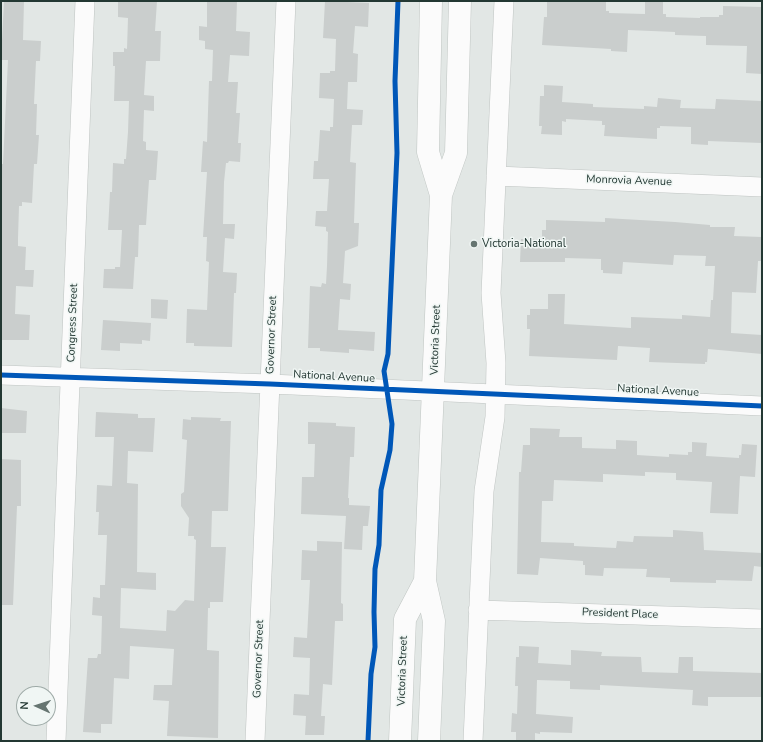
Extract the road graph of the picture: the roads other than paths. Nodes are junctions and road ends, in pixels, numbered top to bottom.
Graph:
1 (85, 1) edge
2 (286, 1) edge
3 (431, 1) edge
4 (460, 1) edge
5 (504, 1) edge
6 (496, 176) junction
7 (762, 187) edge
8 (441, 195) junction
9 (1, 375) edge
10 (70, 378) junction
11 (270, 384) junction
12 (434, 392) junction
13 (495, 394) junction
14 (762, 406) edge
15 (425, 581) junction
16 (478, 610) junction
17 (762, 619) edge
18 (56, 741) edge
19 (255, 741) edge
20 (400, 741) edge
21 (429, 741) edge
22 (473, 741) edge

1 - 10 street, Congress Street
2 - 11 street, Governor Street
3 - 8 main road, Victoria Street
4 - 8 main road, Victoria Street
5 - 6 street
6 - 7 street, Monrovia Avenue
6 - 13 street
8 - 12 main road, Victoria Street
9 - 10 street, National Avenue
10 - 11 street, National Avenue
10 - 18 street, Congress Street
11 - 12 street, National Avenue
11 - 19 street, Governor Street
12 - 13 street, National Avenue
12 - 15 main road, Victoria Street
13 - 14 street, National Avenue
13 - 16 street
15 - 20 main road, Victoria Street
15 - 21 main road, Victoria Street
16 - 17 street, President Place
16 - 22 street

